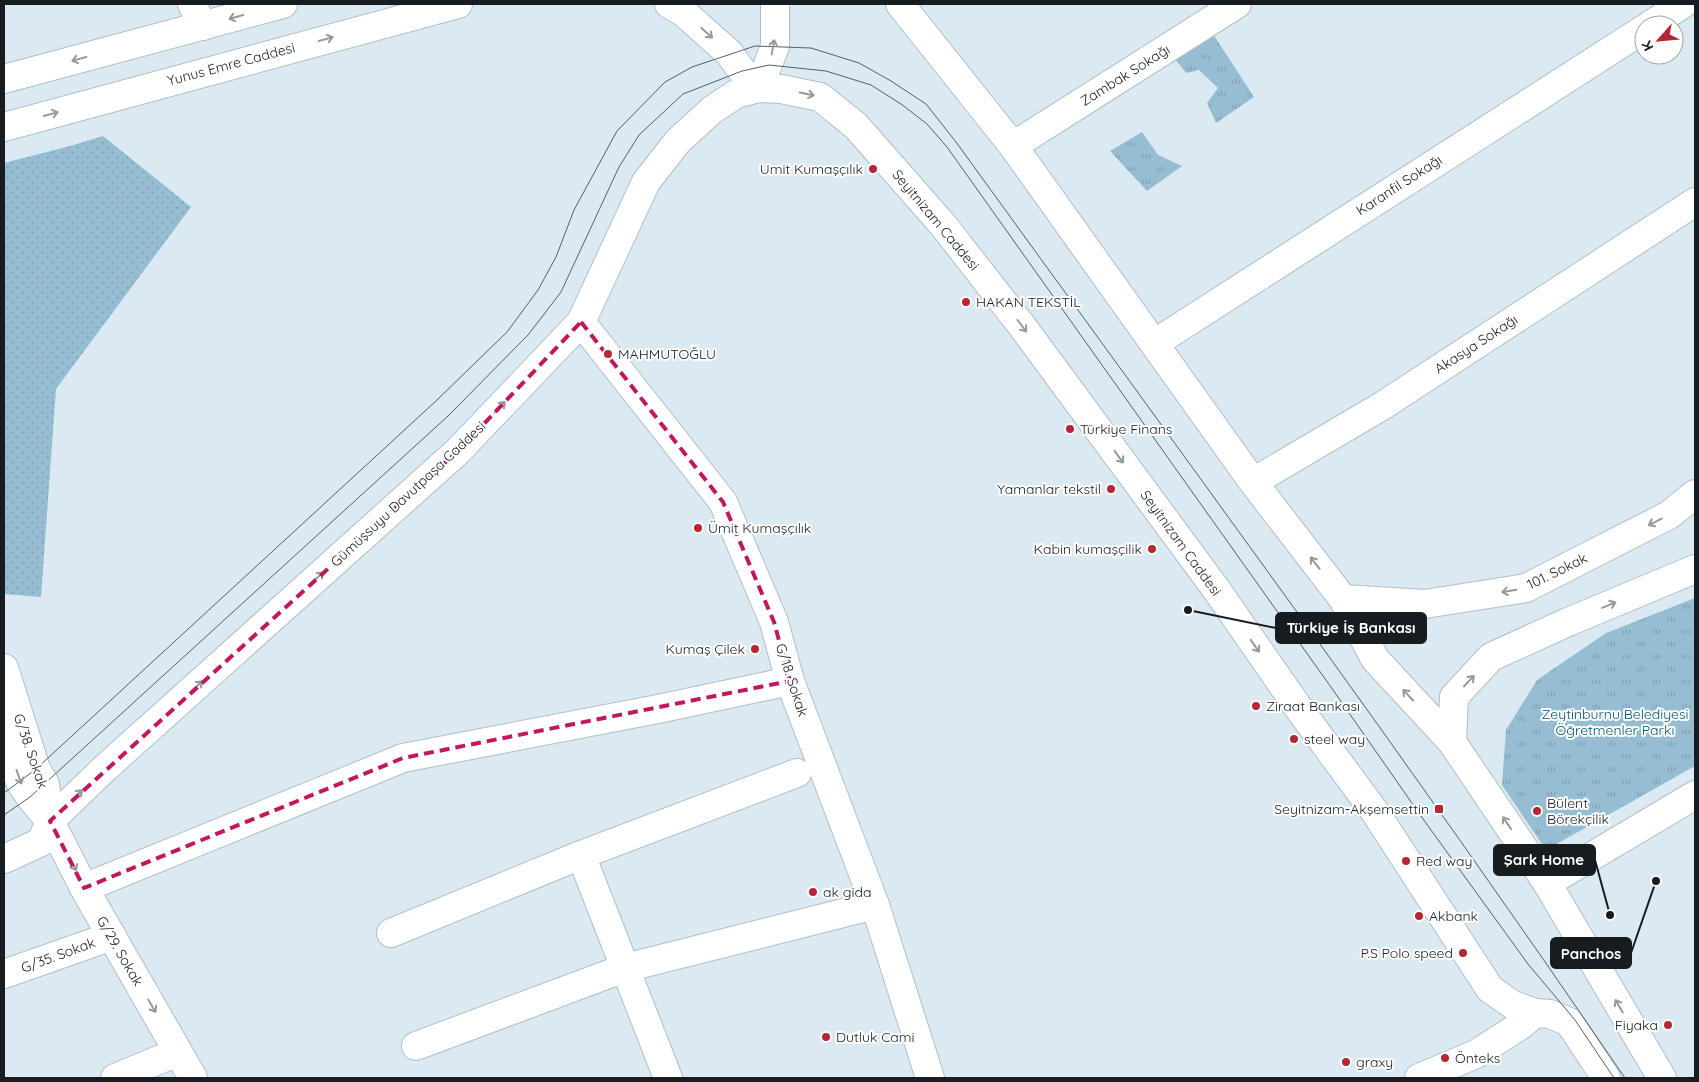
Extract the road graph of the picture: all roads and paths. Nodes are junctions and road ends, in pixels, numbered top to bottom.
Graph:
1 (283, 4) edge
2 (458, 4) edge
3 (669, 4) edge
4 (775, 4) edge
5 (900, 4) edge
6 (1237, 4) edge
7 (1683, 4) edge
8 (198, 15) edge
9 (1666, 15) edge
10 (1634, 35) edge
11 (4, 79) edge
12 (759, 88) junction
13 (4, 127) edge
14 (1013, 146) junction
15 (1695, 202) edge
16 (581, 322) junction
17 (1155, 343) junction
18 (1253, 482) junction
19 (1695, 494) edge
20 (1695, 569) edge
21 (1343, 599) junction
22 (4, 668) edge
23 (790, 681) junction
24 (5, 741) edge
25 (1452, 742) junction
26 (797, 773) dead end
27 (1695, 795) edge
28 (50, 821) junction
29 (581, 855) junction
30 (4, 859) edge
31 (1547, 883) junction
32 (84, 888) junction
33 (875, 905) junction
34 (391, 933) dead end
35 (112, 936) junction
36 (626, 968) junction
37 (4, 974) edge
38 (1535, 1013) junction
39 (416, 1046) dead end
40 (178, 1052) junction
41 (115, 1078) edge
42 (193, 1078) edge
43 (668, 1078) edge
44 (930, 1078) edge
45 (1419, 1078) edge
46 (1606, 1078) edge
47 (1662, 1078) edge

1 -> 8 street
13 -> 2 street, Yunus Emre Caddesi
3 -> 12 street
12 -> 4 street
5 - 14 street
6 - 14 street, Zambak Sokağı
7 - 9 street
8 -> 11 street
10 - 17 street, Karanfil Sokağı
12 - 16 street, Gümüşsuyu Davutpaşa Caddesi
12 -> 38 street, Seyitnizam Caddesi
14 - 17 street
15 - 18 street, Akasya Sokağı
16 - 23 street, G/18. Sokak
28 -> 16 street, Gümüşsuyu Davutpaşa Caddesi
17 - 18 street
21 -> 18 street
19 -> 21 street, 101. Sokak
25 -> 20 street
25 -> 21 street
22 - 28 street, G/38. Sokak
23 - 32 street
23 - 33 street, G/18. Sokak
24 -> 28 street, G/38. Sokak
31 -> 25 street
26 - 29 street
27 - 31 street
28 - 30 street, Gümüşsuyu Davutpaşa Caddesi
28 -> 32 street, G/29. Sokak
29 - 34 street
29 - 36 street
47 -> 31 street
32 - 35 street, G/29. Sokak
33 - 36 street
33 - 44 street, G/18. Sokak
35 - 37 street, G/35. Sokak
35 -> 40 street, G/29. Sokak
36 - 39 street
36 - 43 street
38 - 45 street
38 - 46 street, Seyitnizam Caddesi
40 - 41 street
40 - 42 street, G/29. Sokak

